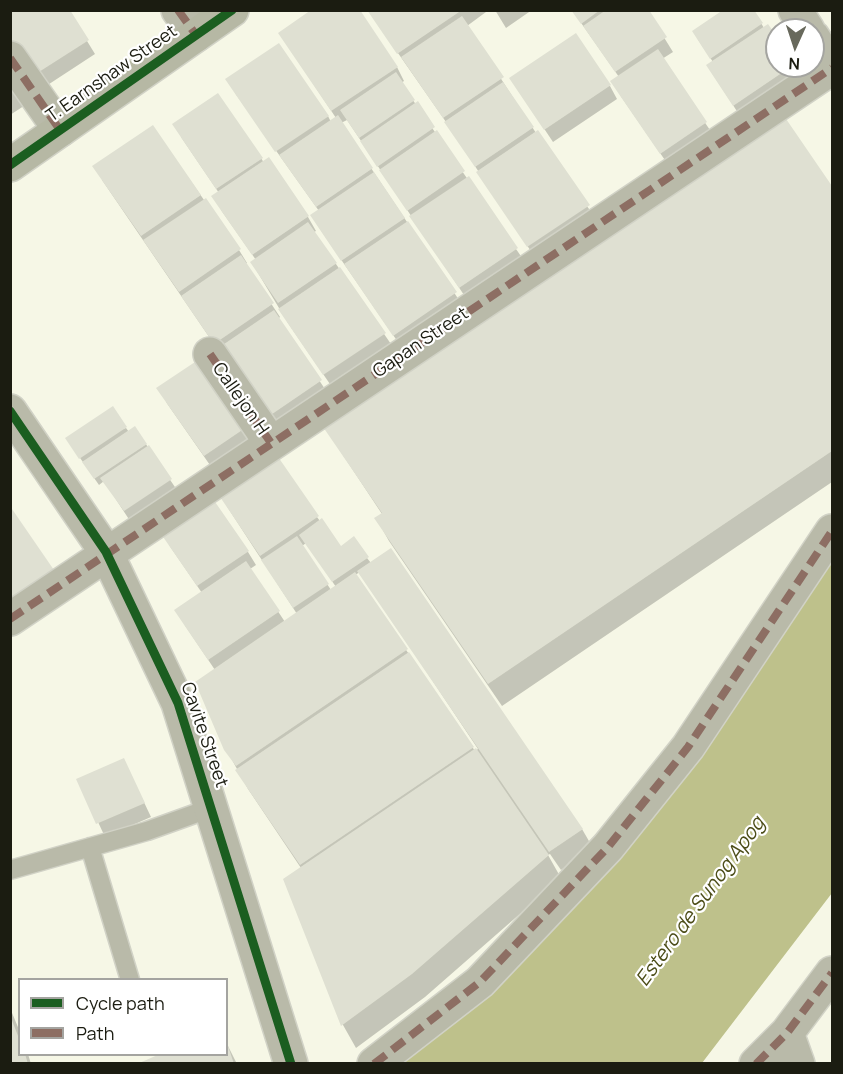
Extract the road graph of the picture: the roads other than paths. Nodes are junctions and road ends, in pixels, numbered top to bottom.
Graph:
1 (232, 10) edge
2 (187, 23) edge
3 (10, 58) edge
4 (832, 67) edge
5 (60, 130) junction
6 (10, 165) edge
7 (210, 354) dead end
8 (10, 411) edge
9 (271, 443) junction
10 (832, 531) edge
11 (106, 552) junction
12 (10, 618) edge
13 (212, 808) junction
14 (90, 847) junction
15 (10, 870) edge
16 (832, 973) edge
17 (129, 978) edge
18 (787, 1033) junction
19 (291, 1064) edge
20 (374, 1064) edge
21 (756, 1064) edge
22 (798, 1064) edge

1 - 2 street, T. Earnshaw Street
2 - 5 street, T. Earnshaw Street
3 - 5 street
4 - 9 street, Gapan Street
5 - 6 street, T. Earnshaw Street
7 - 9 street, Callejon H
8 - 11 street, Cavite Street
9 - 11 street, Gapan Street
10 - 20 street
11 - 12 street, Gapan Street
11 - 13 street, Cavite Street
13 - 14 lane
13 - 19 street, Cavite Street
14 - 15 lane
14 - 17 lane
16 - 18 street
18 - 21 street
18 - 22 street

